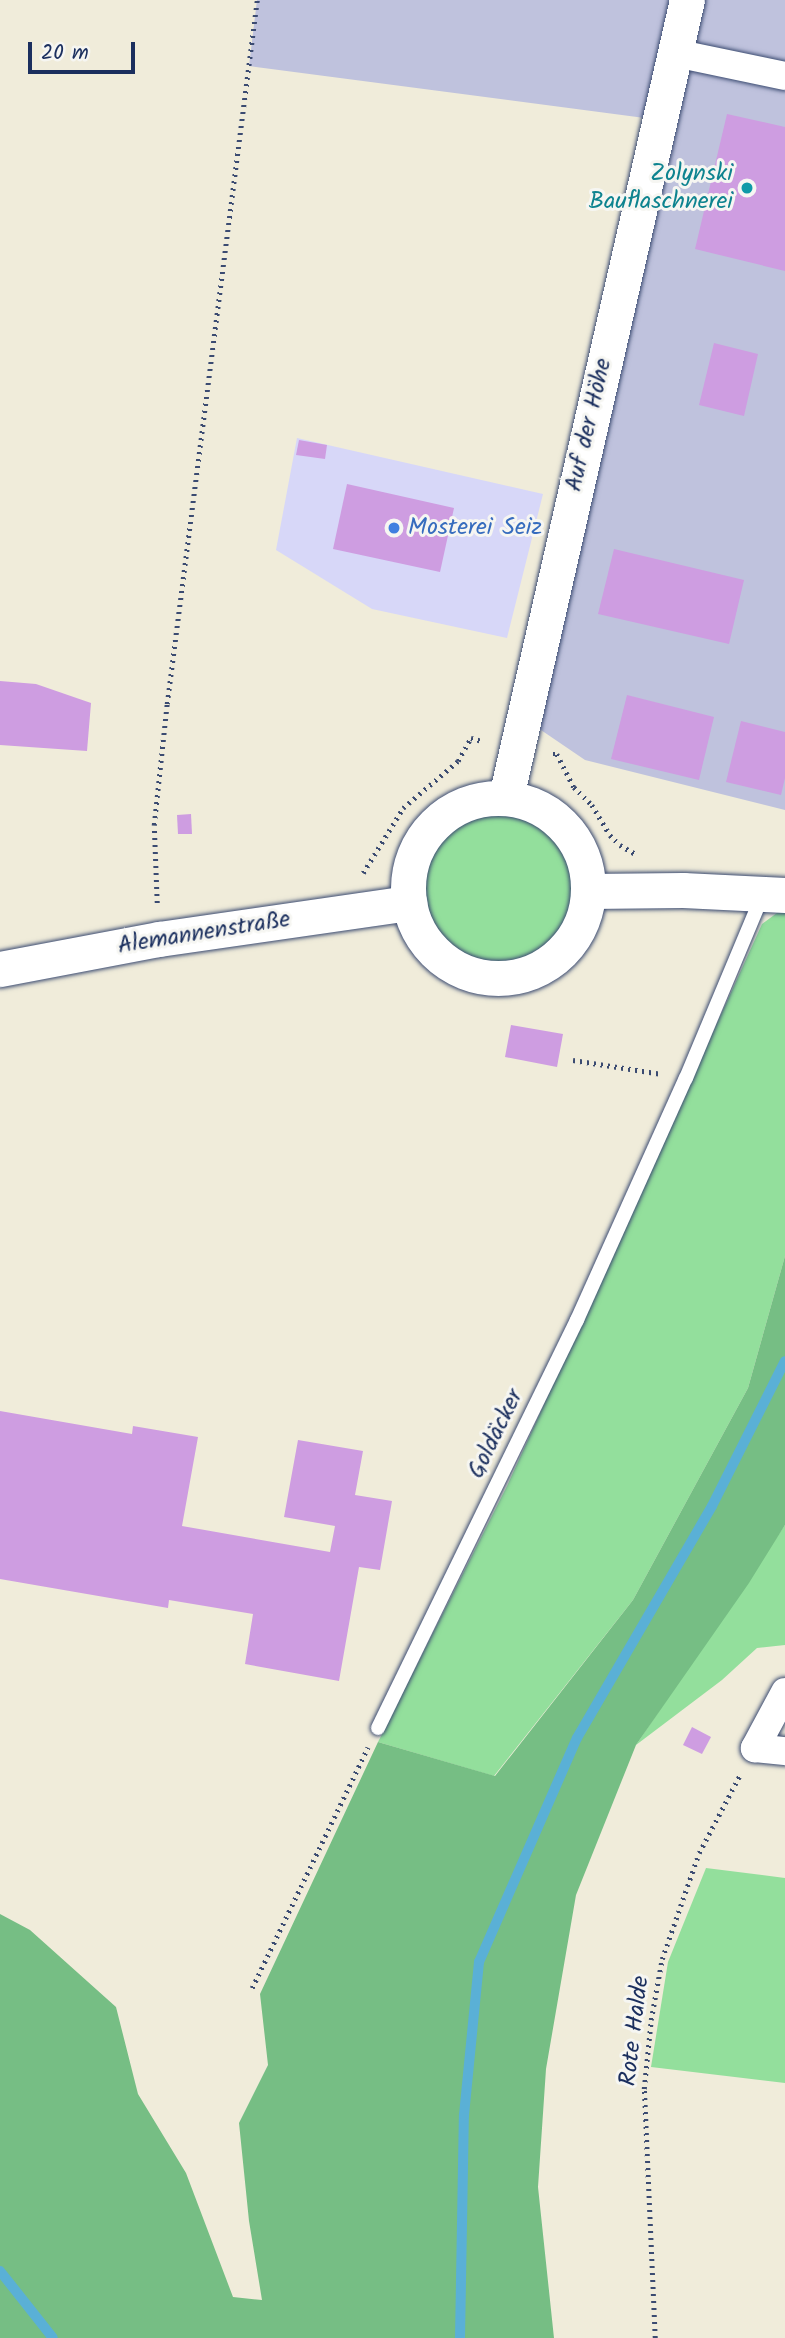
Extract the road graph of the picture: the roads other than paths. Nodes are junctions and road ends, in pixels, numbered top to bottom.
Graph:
1 (687, 0) edge
2 (675, 53) junction
3 (785, 76) edge
4 (506, 797) junction
5 (589, 891) junction
6 (774, 894) edge
7 (409, 903) junction
8 (0, 969) edge
9 (785, 1692) edge
10 (378, 1728) road end
11 (785, 1751) edge

1 - 2 street, Auf der Höhe
2 - 3 street
2 - 4 street, Auf der Höhe
4 - 5 street
4 - 7 street
5 - 6 street
5 - 7 street
6 - 10 lane, Goldäcker
7 - 8 street, Alemannenstraße
9 - 11 street

